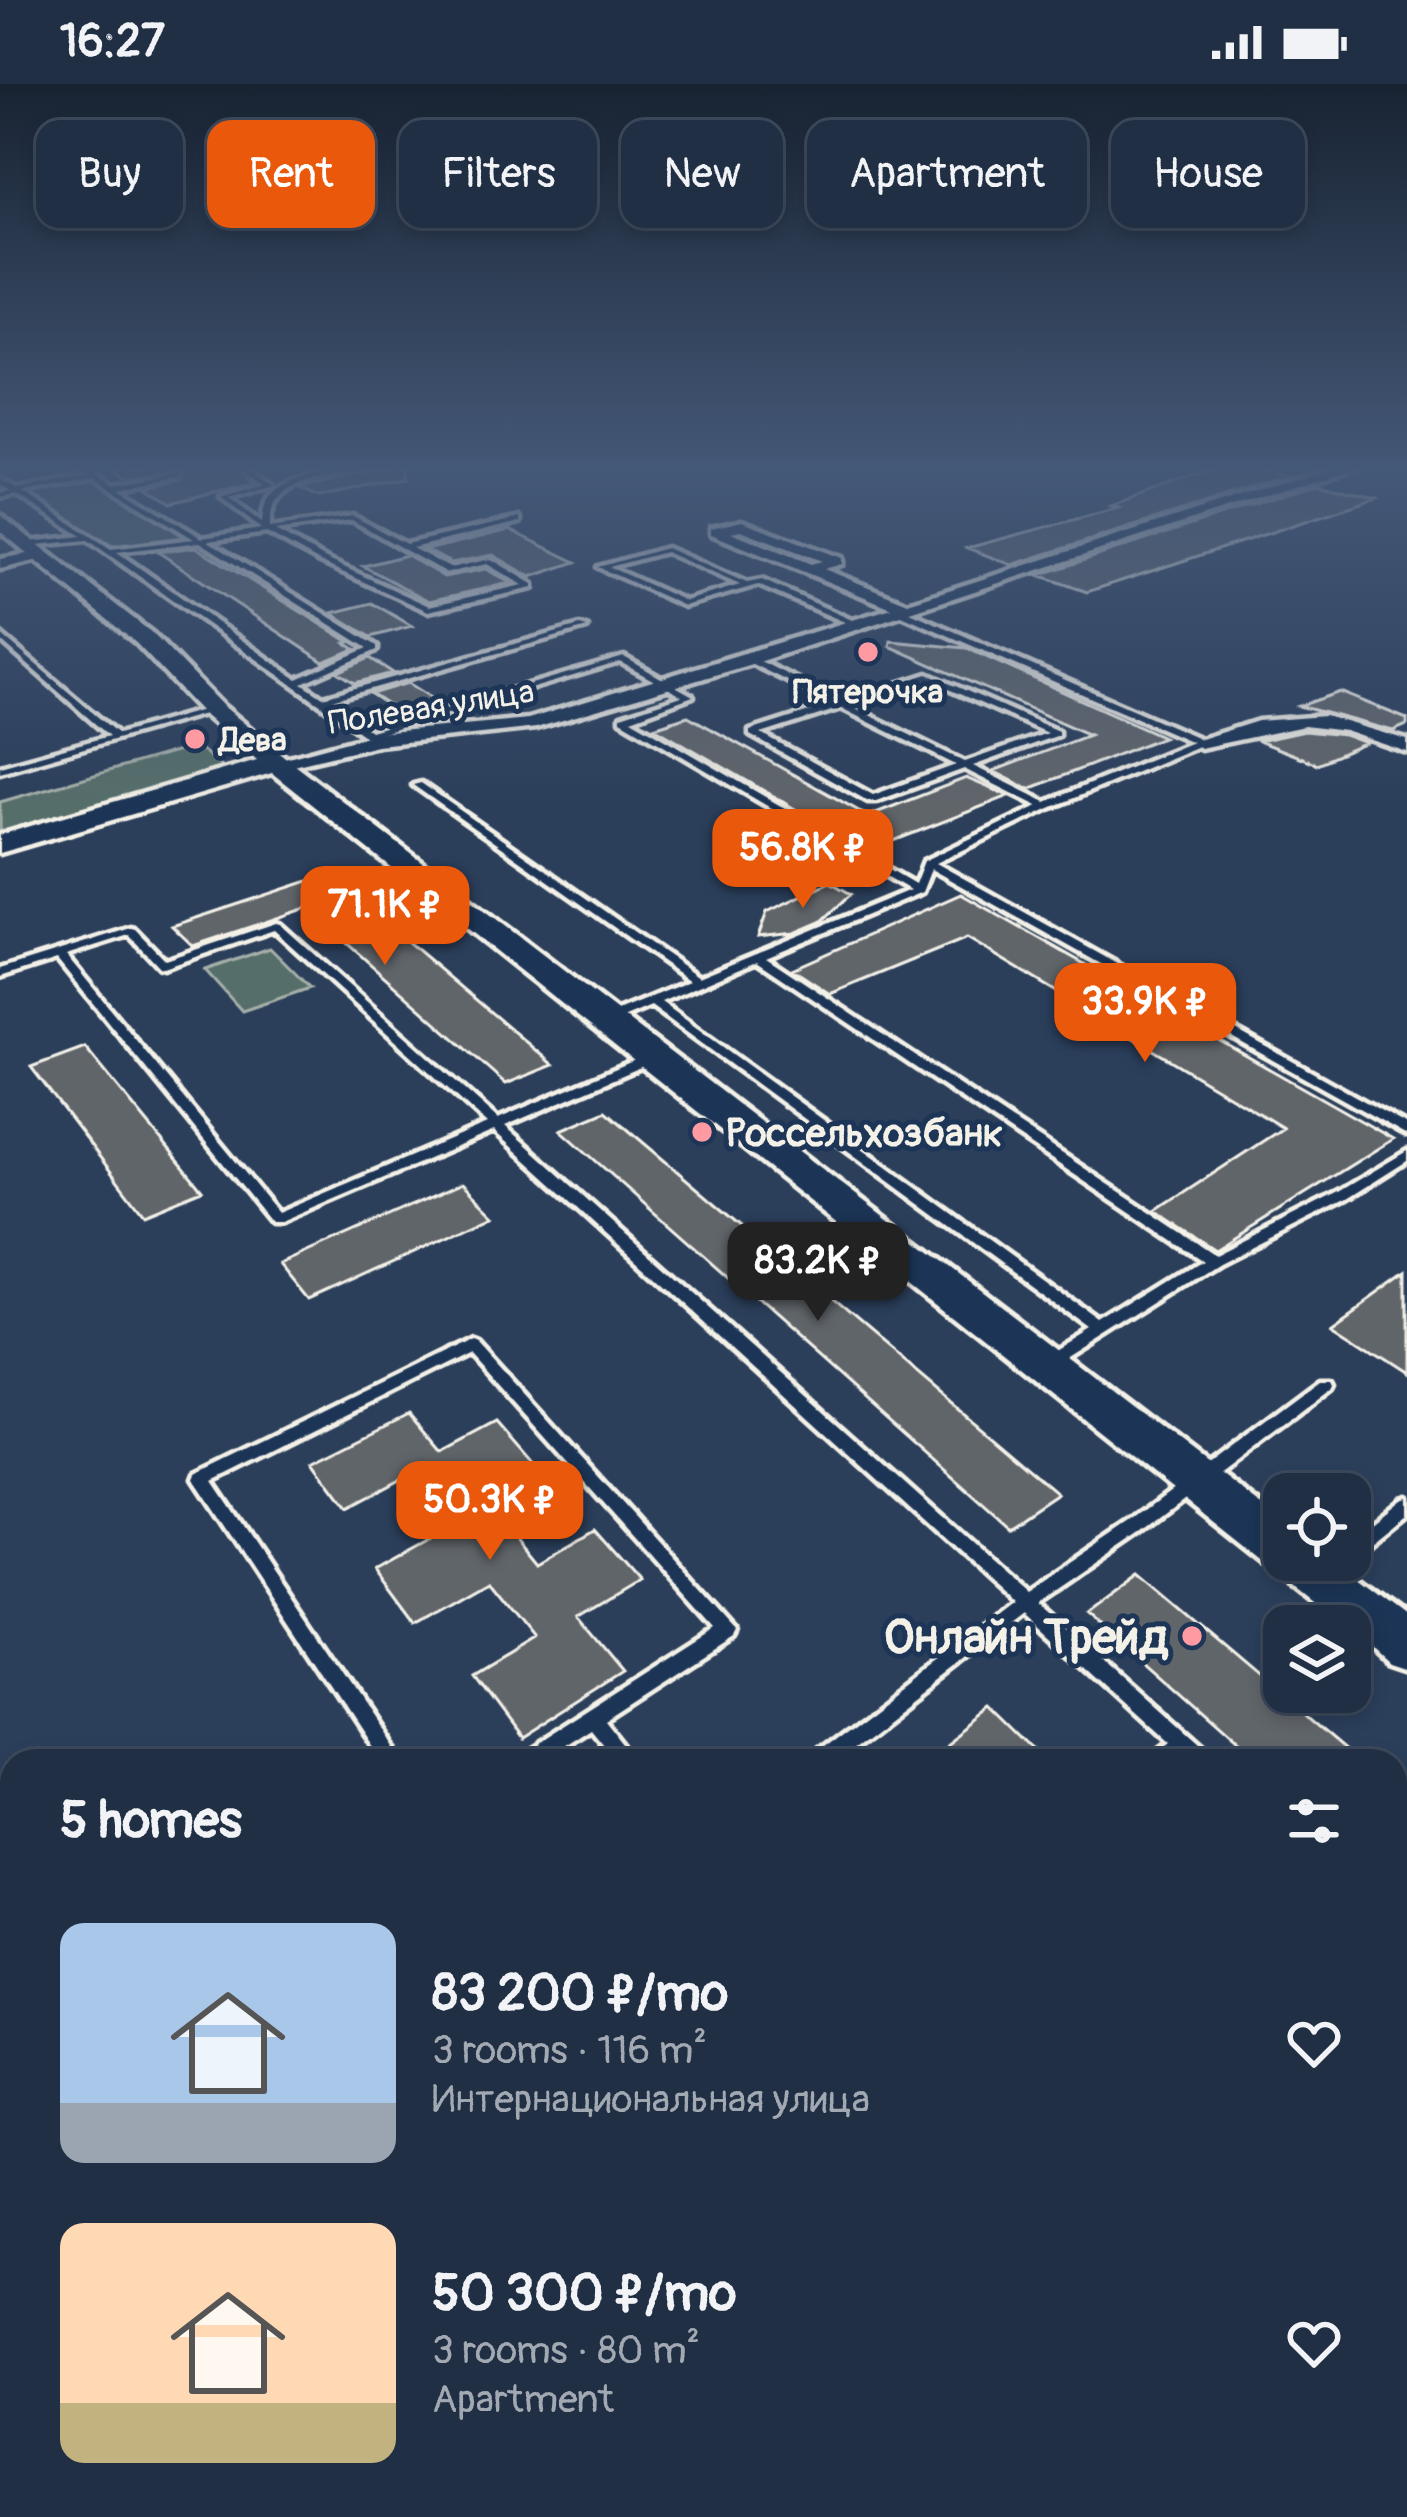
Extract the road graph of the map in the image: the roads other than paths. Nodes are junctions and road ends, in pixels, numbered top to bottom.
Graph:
1 (73, 580) edge
2 (151, 580) edge
3 (265, 580) edge
4 (365, 580) edge
5 (519, 580) edge
6 (628, 580) edge
7 (733, 580) edge
8 (834, 580) edge
9 (995, 580) edge
10 (748, 586) junction
11 (903, 609) junction
12 (857, 624) junction
13 (583, 628) dead end
14 (0, 636) edge
15 (749, 659) junction
16 (299, 681) junction
17 (667, 684) junction
18 (326, 699) junction
19 (837, 704) junction
20 (213, 710) junction
21 (373, 736) junction
22 (116, 737) junction
23 (1200, 742) junction
24 (1407, 746) edge
25 (276, 764) junction
26 (962, 765) junction
27 (0, 769) edge
28 (418, 785) dead end
29 (1046, 806) junction
30 (0, 844) edge
31 (928, 863) junction
32 (919, 890) junction
33 (58, 954) junction
34 (761, 959) junction
35 (0, 974) edge
36 (700, 983) junction
37 (653, 1002) junction
38 (607, 1020) junction
39 (653, 1057) junction
40 (496, 1125) junction
41 (1407, 1132) edge
42 (1407, 1155) edge
43 (1214, 1262) junction
44 (1102, 1330) junction
45 (1046, 1365) junction
46 (1326, 1384) dead end
47 (1196, 1480) junction
48 (1407, 1504) edge
49 (1263, 1524) edge
50 (1371, 1526) edge
51 (1340, 1581) edge
52 (1024, 1603) junction
53 (1407, 1646) edge
54 (593, 1717) junction
55 (1182, 1744) junction
56 (383, 1749) edge
57 (543, 1749) edge
58 (619, 1749) edge
59 (833, 1749) edge
60 (1176, 1749) edge
61 (1188, 1749) edge

1 - 20 main road
2 - 16 lane
3 - 16 lane
4 - 5 lane
6 - 10 lane
7 - 10 lane
8 - 11 street
9 - 11 street, Полевая улица
10 - 12 lane
11 - 12 street, Полевая улица
11 - 23 lane
12 - 15 street, Полевая улица
13 - 18 lane
14 - 22 lane
15 - 17 street, Полевая улица
15 - 19 lane
16 - 18 lane
17 - 21 street, Полевая улица
17 - 21 lane
17 - 32 lane
18 - 21 lane
19 - 26 lane
19 - 26 lane
19 - 26 lane
20 - 22 lane
20 - 25 main road
21 - 25 street, Полевая улица
22 - 27 lane
23 - 24 street
23 - 29 lane
25 - 30 main road
25 - 38 main road
26 - 29 lane
28 - 36 lane
29 - 31 lane
31 - 32 lane
31 - 41 lane
32 - 34 lane
33 - 35 lane
33 - 40 lane
33 - 40 lane
34 - 36 lane
34 - 43 lane
36 - 37 lane
37 - 38 lane
37 - 44 lane
38 - 39 main road
39 - 40 lane
39 - 45 main road
40 - 52 lane
42 - 43 lane
43 - 44 lane
44 - 45 lane
45 - 47 main road
46 - 47 lane
47 - 49 main road
47 - 52 lane
48 - 50 lane
51 - 53 main road
52 - 55 lane
52 - 59 lane
54 - 56 lane
54 - 57 lane
54 - 58 lane
55 - 60 lane
55 - 61 lane

